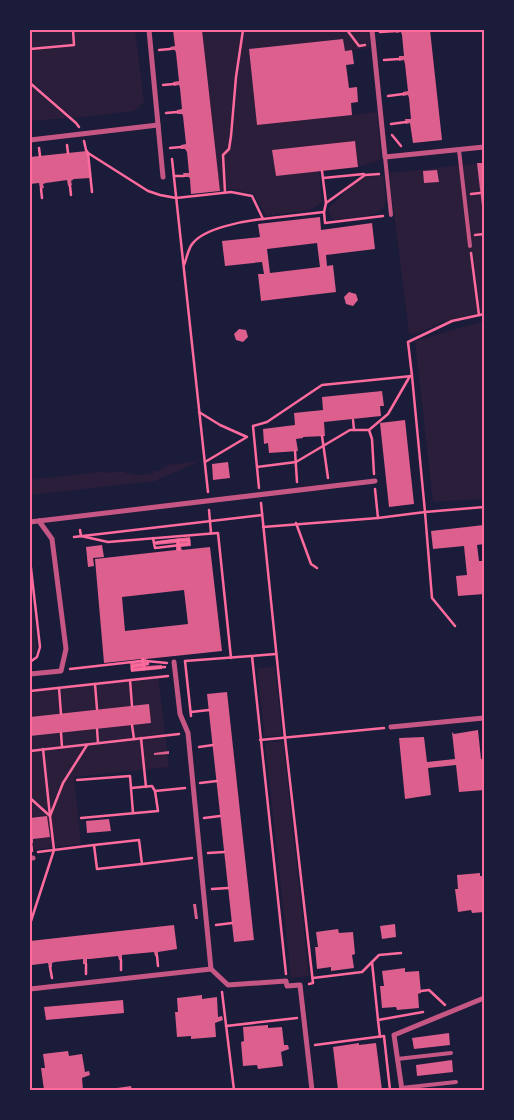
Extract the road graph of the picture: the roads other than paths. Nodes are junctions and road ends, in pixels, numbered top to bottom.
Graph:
1 (149, 30) edge
2 (372, 30) edge
3 (158, 125) junction
4 (30, 140) edge
5 (484, 147) edge
6 (459, 150) junction
7 (385, 157) junction
8 (163, 177) dead end
9 (391, 216) road end
10 (470, 246) road end
11 (374, 481) road end
12 (39, 521) junction
13 (30, 522) edge
14 (174, 662) road end
15 (30, 674) edge
16 (484, 718) edge
17 (391, 727) road end
18 (211, 969) junction
19 (30, 989) edge
20 (484, 998) edge
21 (451, 1053) dead end
22 (398, 1059) junction
23 (456, 1082) dead end
24 (401, 1089) edge
25 (312, 1090) edge

1 - 3 street
2 - 7 street
3 - 4 street
3 - 8 street
5 - 6 street
6 - 7 street
6 - 10 lane
7 - 9 lane
11 - 12 street
12 - 13 street
12 - 15 street
14 - 18 street
16 - 17 street
18 - 19 street
18 - 25 street
20 - 22 street
21 - 22 lane
22 - 24 street
23 - 24 lane

